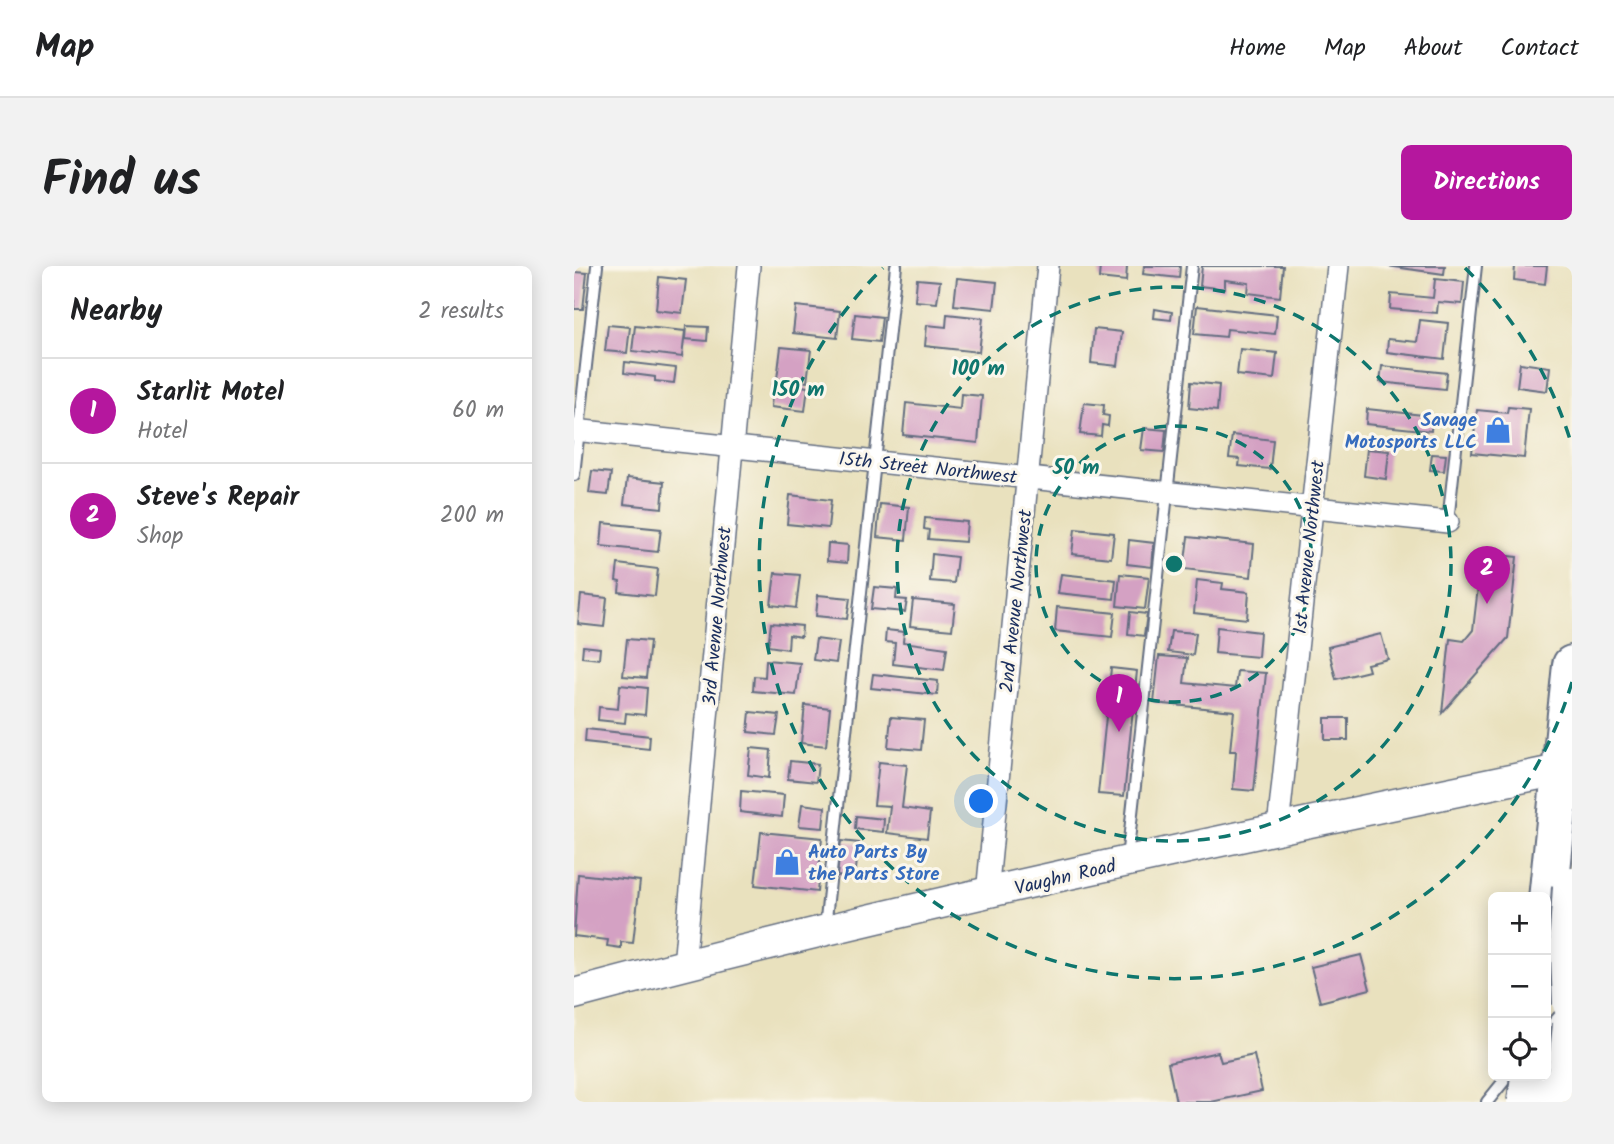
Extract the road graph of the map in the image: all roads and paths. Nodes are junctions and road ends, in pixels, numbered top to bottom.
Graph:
1 (597, 266) edge
2 (749, 266) edge
3 (896, 266) edge
4 (1048, 266) edge
5 (1192, 266) edge
6 (1338, 266) edge
7 (1476, 266) edge
8 (576, 431) edge
9 (732, 448) junction
10 (876, 462) junction
11 (574, 475) edge
12 (1028, 477) junction
13 (1168, 493) junction
14 (1312, 509) junction
15 (1448, 522) joint
16 (1572, 666) edge
17 (1568, 773) edge
18 (1278, 828) junction
19 (1127, 862) junction
20 (1572, 887) edge
21 (1550, 892) edge
22 (987, 894) junction
23 (824, 932) junction
24 (684, 965) junction
25 (574, 994) edge
26 (1572, 1004) edge
27 (1572, 1025) edge
28 (1551, 1026) edge
29 (1572, 1070) edge
30 (1504, 1081) edge
31 (1544, 1092) edge
32 (1487, 1102) edge

1 - 8 lane
2 - 9 street, 3rd Avenue Northwest
3 - 10 lane
4 - 12 street, 2nd Avenue Northwest
5 - 13 lane
6 - 14 street, 1st Avenue Northwest
7 - 15 lane
8 - 9 street, 15th Street Northwest
8 - 11 lane
9 - 10 street, 15th Street Northwest
9 - 24 street, 3rd Avenue Northwest
10 - 12 street, 15th Street Northwest
10 - 23 lane
12 - 13 street, 15th Street Northwest
12 - 22 street, 2nd Avenue Northwest
13 - 14 street, 15th Street Northwest
13 - 19 lane
14 - 15 street, 15th Street Northwest
14 - 18 street, 1st Avenue Northwest
16 - 17 highway
17 - 18 main road, Vaughn Road
17 - 21 highway
18 - 19 main road, Vaughn Road
19 - 22 main road, Vaughn Road
20 - 26 highway, bridge
22 - 23 main road, Vaughn Road
23 - 24 main road, Vaughn Road
24 - 25 main road, Vaughn Road
26 - 28 lane
27 - 31 highway, bridge
29 - 31 lane
30 - 32 lane

